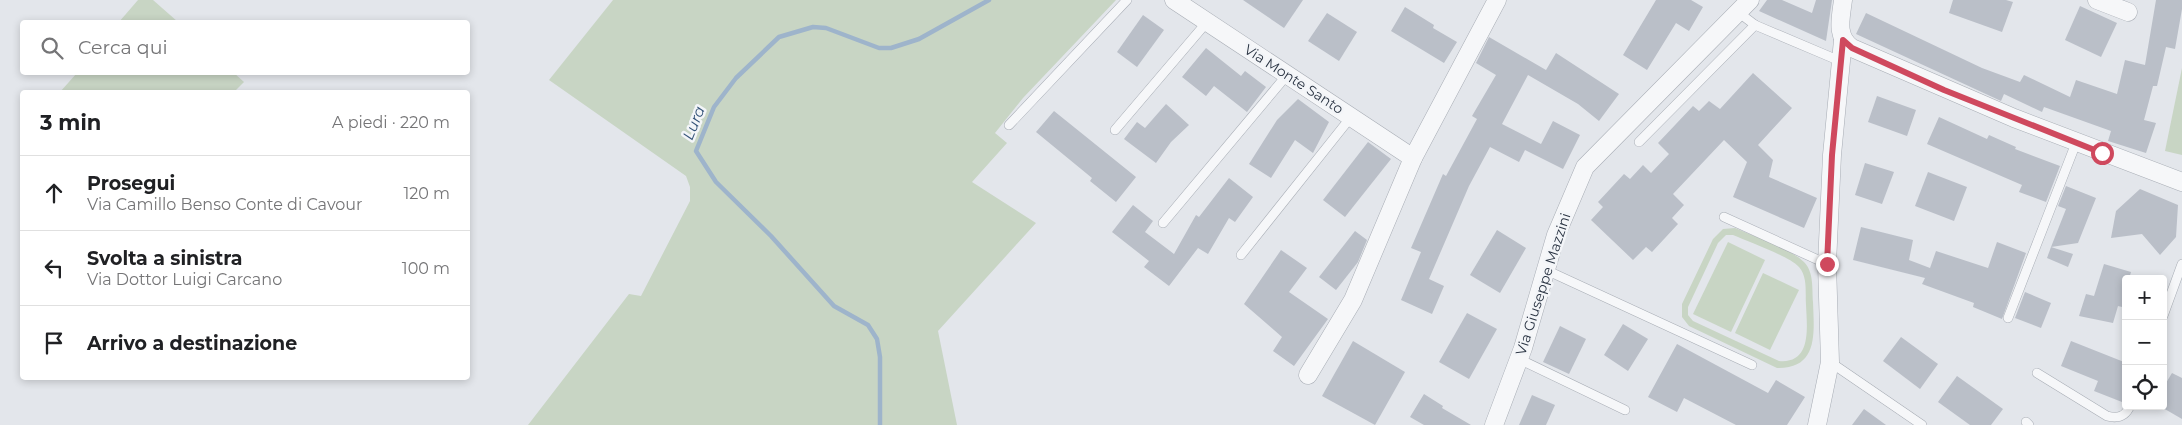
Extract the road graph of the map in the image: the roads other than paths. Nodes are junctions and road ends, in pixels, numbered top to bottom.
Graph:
1 (1127, 0) edge
2 (1174, 0) edge
3 (1497, 0) edge
4 (1843, 0) edge
5 (2097, 0) edge
6 (1744, 6) edge
7 (2128, 12) dead end
8 (1207, 22) junction
9 (1755, 25) junction
10 (1843, 40) junction
11 (1840, 61) junction
12 (1287, 75) junction
13 (1351, 117) junction
14 (1009, 125) dead end
15 (1115, 130) dead end
16 (1639, 142) dead end
17 (2076, 143) junction
18 (1413, 158) junction
19 (2182, 182) edge
20 (1724, 217) dead end
21 (1163, 223) dead end
22 (1241, 255) dead end
23 (1827, 264) junction
24 (2182, 264) edge
25 (1546, 270) junction
26 (2167, 305) edge
27 (2008, 318) dead end
28 (1518, 359) junction
29 (1830, 362) junction
30 (1752, 365) dead end
31 (2037, 373) dead end
32 (1308, 375) dead end
33 (1625, 410) dead end
34 (2127, 410) edge
35 (1494, 425) edge
36 (1817, 425) edge
37 (1922, 425) edge

1 - 14 lane
2 - 8 street, Via Monte Santo
3 - 18 street
4 - 10 street
5 - 7 street
6 - 9 lane
6 - 25 street, Via Giuseppe Mazzini
8 - 12 street, Via Monte Santo
8 - 15 lane
9 - 11 lane
9 - 16 lane
10 - 11 street
10 - 17 street
11 - 23 street
12 - 13 street, Via Monte Santo
12 - 21 lane
13 - 18 street, Via Monte Santo
13 - 22 lane
17 - 19 street
17 - 27 lane
18 - 32 street
20 - 23 lane
23 - 29 street
24 - 26 lane
25 - 28 street, Via Giuseppe Mazzini
25 - 30 lane
28 - 33 lane
28 - 35 street, Via Giuseppe Mazzini
29 - 36 street
29 - 37 lane
31 - 34 lane

